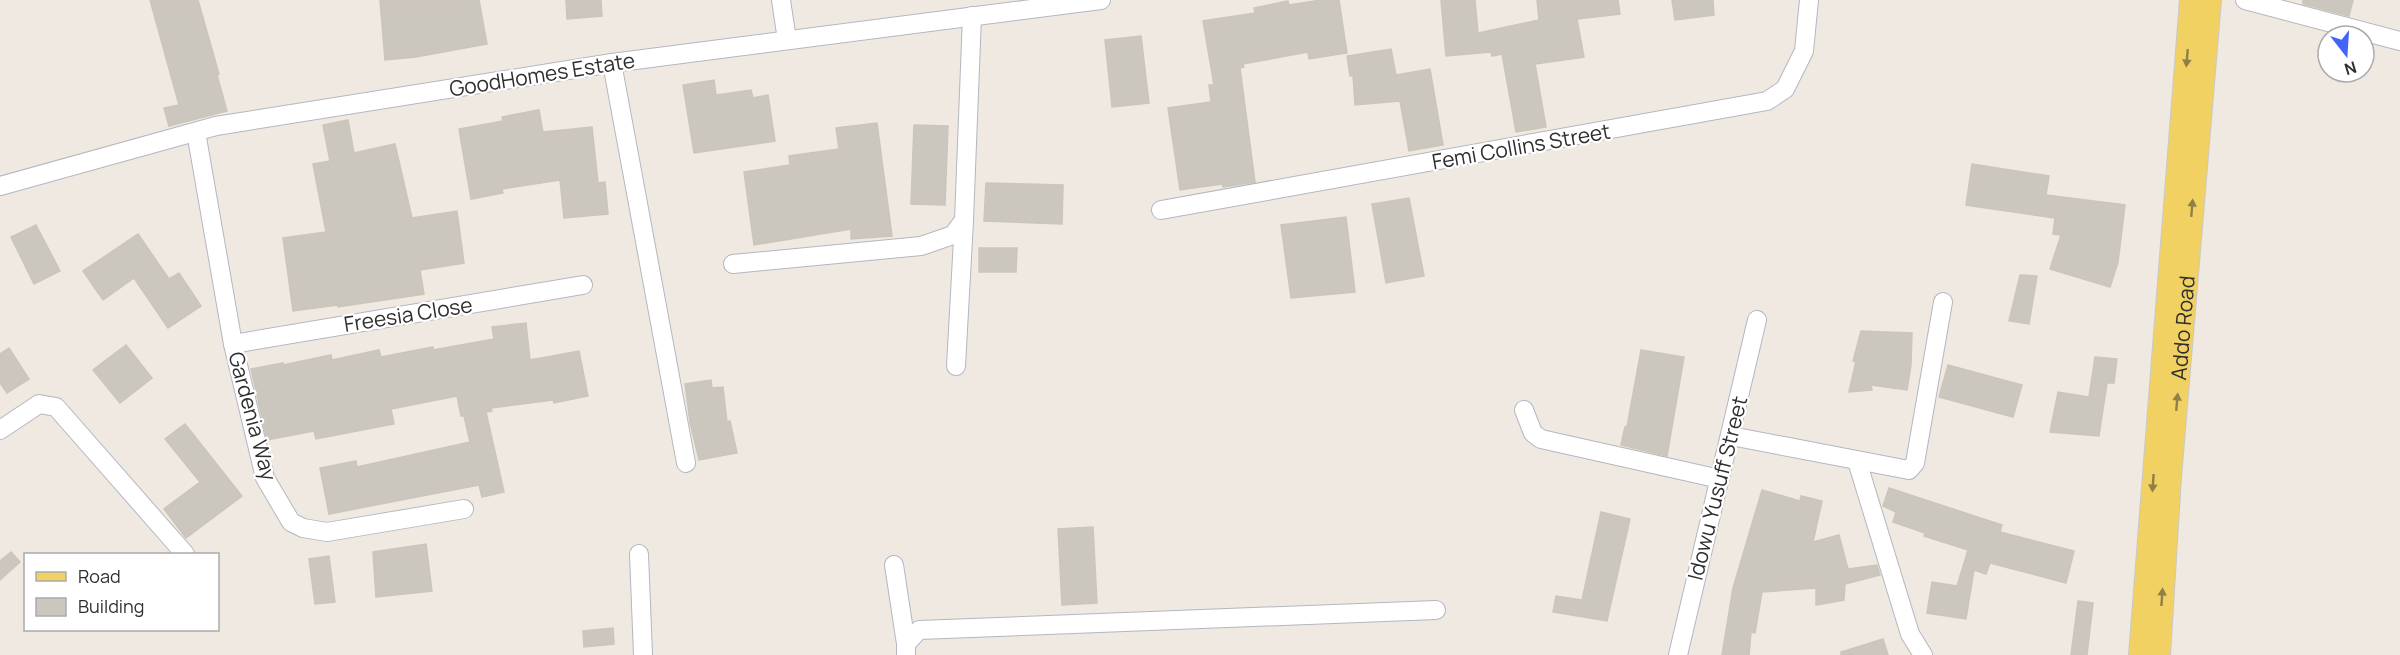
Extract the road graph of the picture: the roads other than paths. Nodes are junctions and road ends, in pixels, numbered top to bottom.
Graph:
1 (781, 0) edge
2 (1095, 0) edge
3 (1809, 0) edge
4 (2191, 0) edge
5 (2210, 0) edge
6 (2245, 0) edge
7 (972, 16) junction
8 (787, 40) junction
9 (2400, 41) edge
10 (612, 63) junction
11 (196, 132) junction
12 (0, 186) edge
13 (1161, 210) dead end
14 (964, 220) junction
15 (733, 264) dead end
16 (583, 285) dead end
17 (1943, 302) dead end
18 (1757, 320) dead end
19 (233, 344) junction
20 (956, 366) dead end
21 (1524, 410) dead end
22 (0, 430) edge
23 (1731, 436) junction
24 (1857, 461) junction
25 (686, 463) dead end
26 (1720, 479) junction
27 (464, 509) dead end
28 (183, 553) edge
29 (639, 554) dead end
30 (894, 565) dead end
31 (1436, 610) dead end
32 (906, 649) edge
33 (643, 655) edge
34 (1678, 655) edge
35 (1923, 655) edge
36 (2140, 655) edge
37 (2159, 655) edge

1 - 8 street
2 - 7 street, GoodHomes Estate
3 - 13 street, Femi Collins Street
4 -> 36 main road, Addo Road
37 -> 5 main road, Addo Road
6 - 9 street
7 - 8 street, GoodHomes Estate
7 - 14 street
8 - 10 street, GoodHomes Estate
10 - 11 street, GoodHomes Estate
10 - 25 street
11 - 12 street, GoodHomes Estate
11 - 19 street, Gardenia Way
14 - 15 street
14 - 20 street
16 - 19 street, Freesia Close
17 - 24 street
18 - 23 street, Idowu Yusuff Street
19 - 27 street, Gardenia Way
21 - 26 street
22 - 28 street
23 - 24 street
23 - 26 street, Idowu Yusuff Street
24 - 35 street
26 - 34 street, Idowu Yusuff Street
29 - 33 street
30 - 32 street
31 - 32 street

